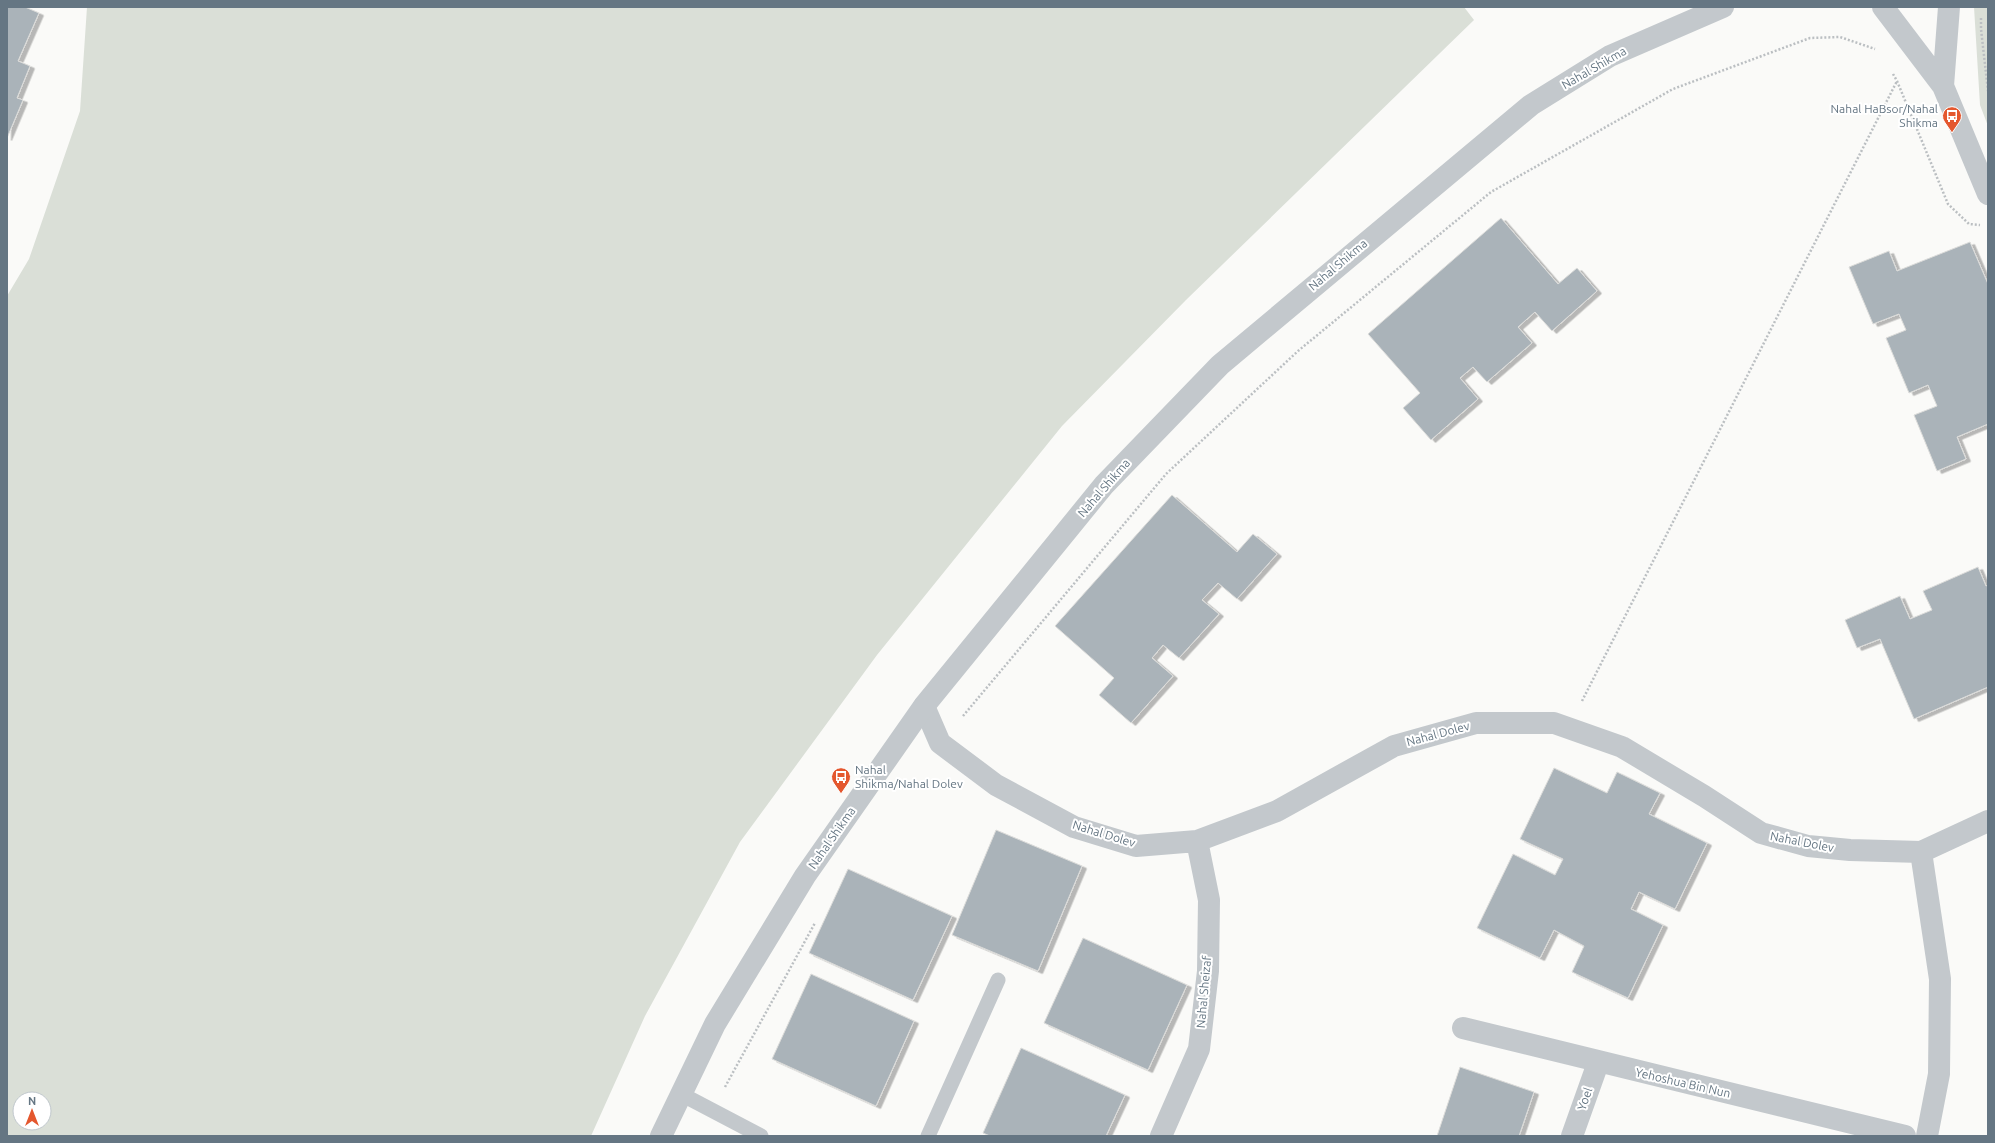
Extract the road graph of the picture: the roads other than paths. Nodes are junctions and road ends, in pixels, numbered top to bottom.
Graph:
1 (1721, 7) edge
2 (1883, 7) edge
3 (1949, 7) edge
4 (1943, 86) junction
5 (1988, 194) edge
6 (924, 706) junction
7 (1988, 821) edge
8 (1197, 841) junction
9 (1921, 852) junction
10 (998, 980) dead end
11 (1463, 1028) dead end
12 (1598, 1063) junction
13 (681, 1094) junction
14 (661, 1136) edge
15 (761, 1136) edge
16 (928, 1136) edge
17 (1161, 1136) edge
18 (1572, 1136) edge
19 (1905, 1136) edge
20 (1927, 1136) edge

1 - 6 street, Nahal Shikma
2 - 4 street
3 - 4 street
4 - 5 street
6 - 8 street, Nahal Dolev
6 - 13 street, Nahal Shikma
7 - 9 street, Nahal Dolev
8 - 9 street, Nahal Dolev
8 - 17 street, Nahal Sheizaf
9 - 20 street
10 - 16 lane
11 - 12 street, Yehoshua Bin Nun
12 - 18 street, Yoel
12 - 19 street, Yehoshua Bin Nun
13 - 14 street, Nahal Shikma
13 - 15 lane

